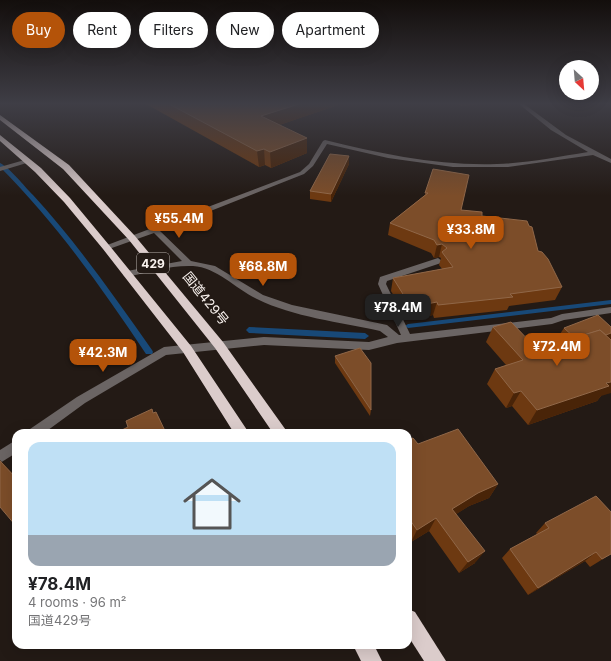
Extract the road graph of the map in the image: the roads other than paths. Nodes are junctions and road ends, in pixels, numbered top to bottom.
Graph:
1 (24, 135) edge
2 (560, 135) edge
3 (0, 137) edge
4 (593, 153) junction
5 (28, 161) junction
6 (611, 161) edge
7 (3, 169) edge
8 (155, 230) junction
9 (132, 238) junction
10 (106, 247) junction
11 (438, 261) dead end
12 (189, 263) junction
13 (157, 268) junction
14 (127, 274) junction
15 (611, 310) edge
16 (402, 339) junction
17 (219, 345) junction
18 (187, 349) junction
19 (40, 429) edge
20 (239, 429) edge
21 (278, 429) edge
22 (12, 449) edge
23 (0, 457) edge
24 (412, 625) edge
25 (365, 649) edge
26 (372, 661) edge
27 (436, 661) edge

1 - 9 highway, 国道429号 / 429
2 - 4 street
3 - 5 highway, 429
4 - 6 street
4 - 8 street
5 - 7 street
5 - 10 highway, 429
8 - 9 street
8 - 12 street
9 - 10 street
9 - 13 highway, 国道429号 / 429
10 - 14 highway, 429
11 - 16 street
12 - 13 street
12 - 16 street
13 - 14 street
13 - 17 highway, 国道429号 / 429
14 - 18 highway, 429
15 - 16 street
16 - 17 street
17 - 18 street
17 - 21 highway, 国道429号 / 429
18 - 19 street
18 - 20 highway, 429
22 - 23 street
24 - 27 highway
25 - 26 highway

